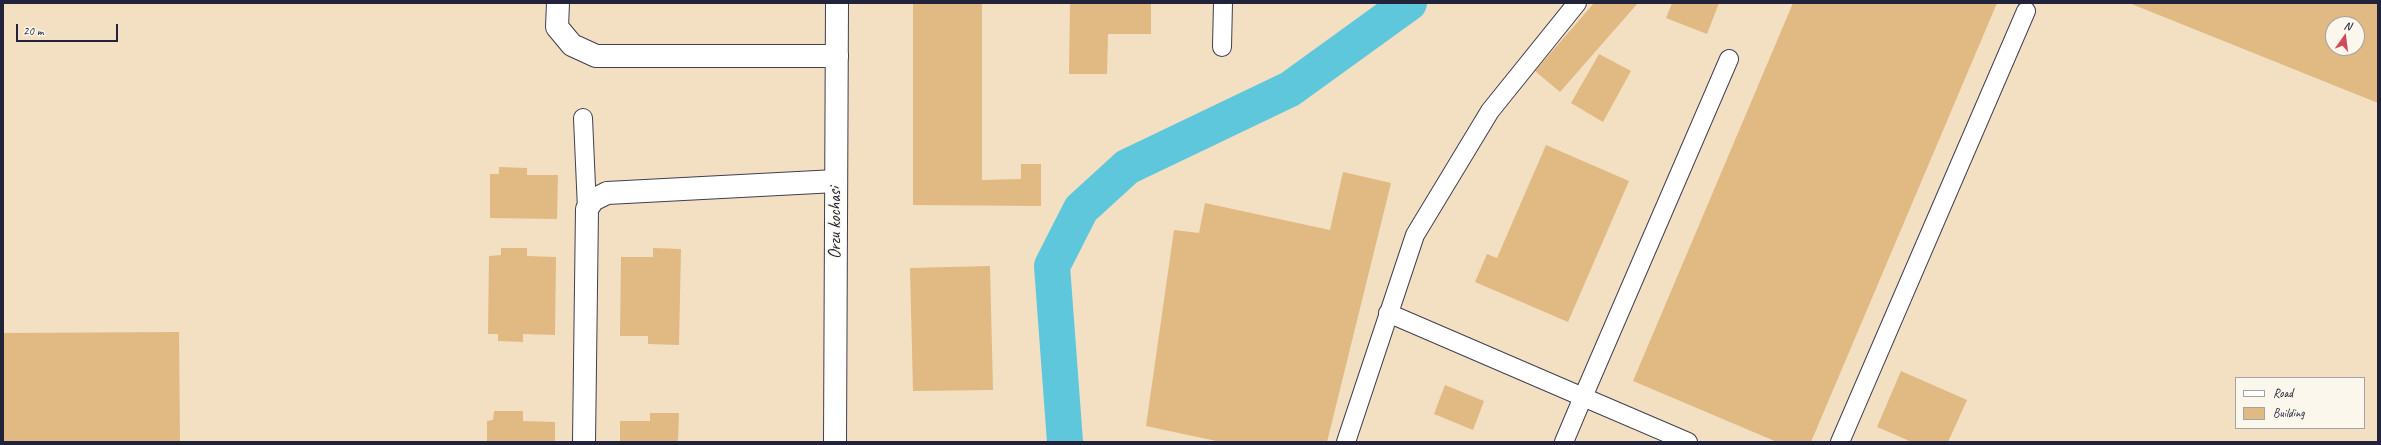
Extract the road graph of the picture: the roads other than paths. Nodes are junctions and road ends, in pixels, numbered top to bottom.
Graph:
1 (558, 3) edge
2 (837, 3) edge
3 (1222, 3) edge
4 (1577, 3) edge
5 (2026, 10) dead end
6 (1222, 46) dead end
7 (837, 56) junction
8 (1729, 59) dead end
9 (583, 118) dead end
10 (836, 181) junction
11 (587, 209) junction
12 (1388, 313) junction
13 (1583, 397) junction
14 (584, 442) edge
15 (835, 442) edge
16 (1346, 442) edge
17 (1564, 442) edge
18 (1688, 442) edge
19 (1840, 442) edge

1 - 7 street
2 - 7 street, Orzu kochasi
3 - 6 lane
4 - 12 lane
5 - 19 lane
7 - 10 street, Orzu kochasi
8 - 13 lane
9 - 11 lane
10 - 11 street
10 - 15 street, Orzu kochasi
11 - 14 street
12 - 13 lane
12 - 16 lane
13 - 17 lane
13 - 18 lane

